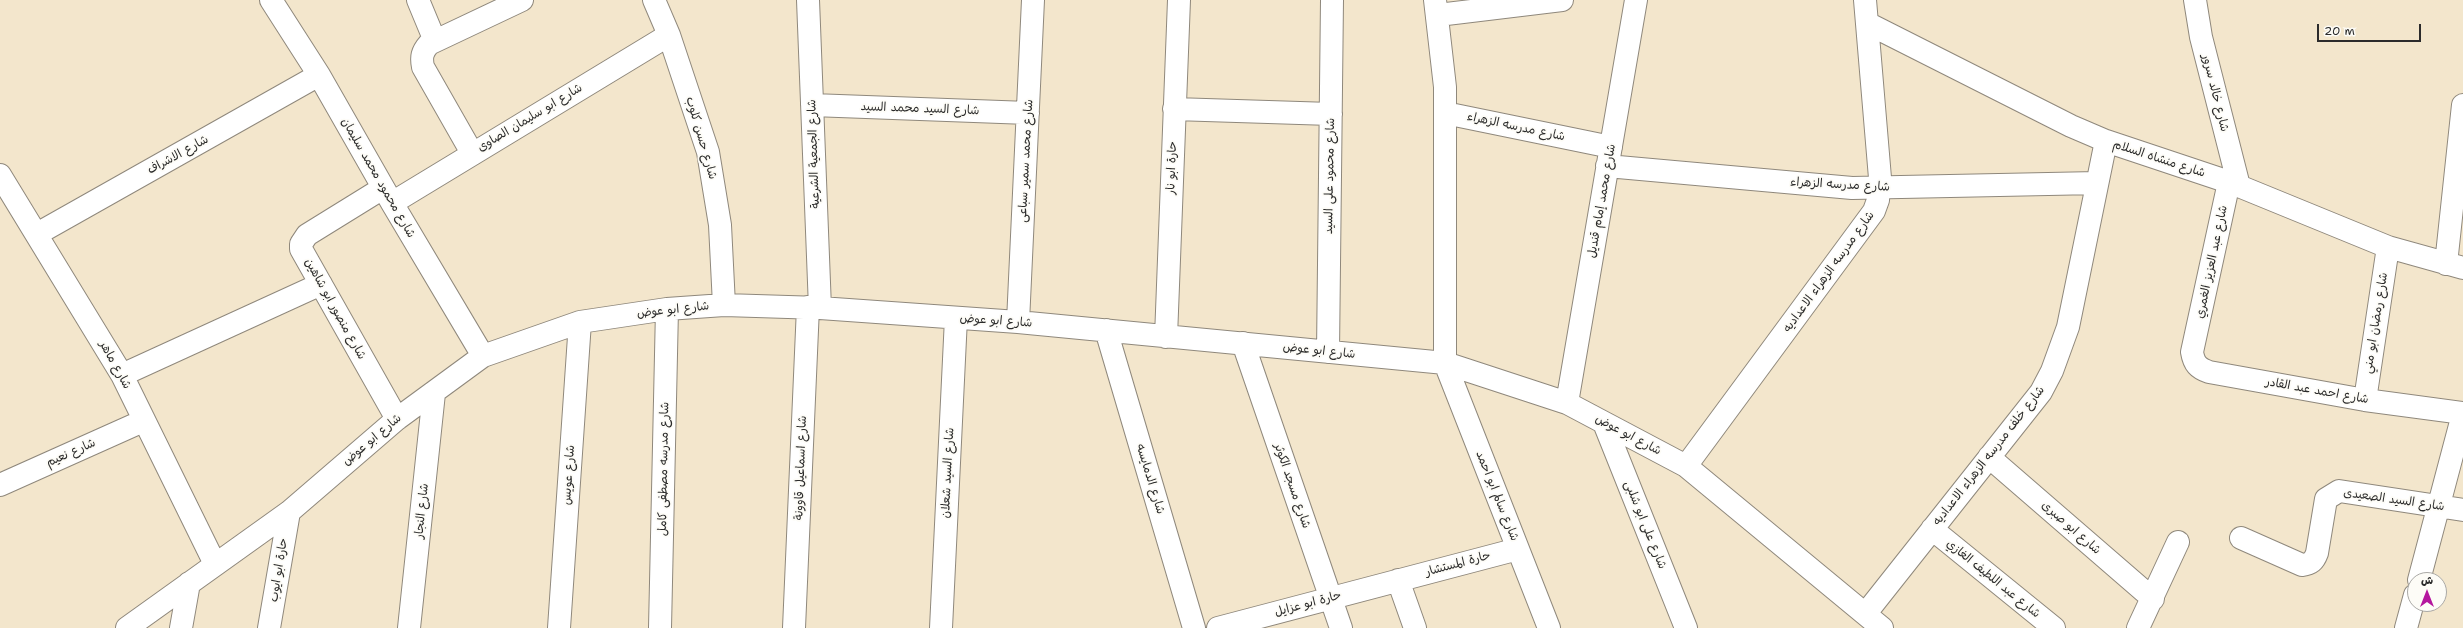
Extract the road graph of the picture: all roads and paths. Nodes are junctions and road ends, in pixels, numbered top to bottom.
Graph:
1 (272, 0) edge
2 (418, 0) edge
3 (522, 0) edge
4 (654, 0) edge
5 (808, 0) edge
6 (1033, 0) edge
7 (1179, 0) edge
8 (1332, 0) edge
9 (1562, 0) edge
10 (1636, 0) edge
11 (1865, 0) edge
12 (2195, 0) edge
13 (1437, 8) edge
14 (1866, 23) junction
15 (669, 35) junction
16 (435, 41) junction
17 (319, 75) junction
18 (812, 105) junction
19 (2463, 105) edge
20 (1174, 109) junction
21 (1028, 113) junction
22 (1444, 113) junction
23 (1331, 114) junction
24 (2106, 141) junction
25 (472, 153) junction
26 (1609, 156) junction
27 (0, 175) edge
28 (2097, 183) junction
29 (2234, 184) junction
30 (1880, 189) junction
31 (387, 196) junction
32 (37, 234) junction
33 (2388, 247) junction
34 (2454, 266) edge
35 (321, 284) junction
36 (724, 305) junction
37 (814, 308) junction
38 (667, 309) junction
39 (956, 318) junction
40 (580, 322) junction
41 (1018, 322) junction
42 (1106, 330) junction
43 (1166, 337) junction
44 (2194, 342) joint
45 (1243, 343) junction
46 (1328, 352) junction
47 (483, 356) junction
48 (1444, 363) junction
49 (122, 375) junction
50 (434, 393) junction
51 (2365, 400) junction
52 (1568, 403) junction
53 (2463, 414) edge
54 (396, 418) junction
55 (143, 421) junction
56 (1604, 422) junction
57 (1989, 456) junction
58 (1686, 466) junction
59 (0, 485) edge
60 (2439, 506) junction
61 (2463, 510) edge
62 (288, 512) junction
63 (1932, 529) junction
64 (2241, 538) dead end
65 (2178, 542) dead end
66 (1518, 549) junction
67 (215, 564) junction
68 (2421, 572) edge
69 (1398, 580) junction
70 (190, 583) junction
71 (1331, 598) junction
72 (2153, 599) junction
73 (2410, 612) edge
74 (1866, 613) junction
75 (127, 628) edge
76 (181, 628) edge
77 (269, 628) edge
78 (409, 628) edge
79 (559, 628) edge
80 (660, 628) edge
81 (794, 628) edge
82 (941, 628) edge
83 (1194, 628) edge
84 (1218, 628) edge
85 (1341, 628) edge
86 (1415, 628) edge
87 (1549, 628) edge
88 (1686, 628) edge
89 (1882, 628) edge
90 (2054, 628) edge
91 (2138, 628) edge
92 (2406, 628) edge

1 - 17 street, شارع محمود محمد سليمان
2 - 16 street
3 - 16 street
4 - 15 street, شارع حسن كلوب
5 - 18 street, شارع الجمعية الشرعية
6 - 21 street, شارع محمد سمير سباعى
7 - 20 street, حارة ابو نار
8 - 23 street, شارع محمود على السيد
9 - 13 street
10 - 26 street, شارع محمد إمام قنديل
11 - 14 street, شارع مدرسه الزهراء الاعداديه
12 - 29 street, شارع خالد سرور
13 - 22 street
14 - 24 street, شارع منشاه السلام
14 - 30 street, شارع مدرسه الزهراء الاعداديه
15 - 25 street, شارع ابو سليمان الصاوى
15 - 36 street, شارع حسن كلوب
16 - 25 street
17 - 31 street, شارع محمود محمد سليمان
17 - 32 street, شارع الاشراف
18 - 21 street, شارع السيد محمد السيد
18 - 37 street, شارع الجمعية الشرعية
19 - 34 street
20 - 23 street
20 - 43 street, حارة ابو نار
21 - 41 street, شارع محمد سمير سباعى
22 - 26 street, شارع مدرسه الزهراء
22 - 48 street
23 - 46 street, شارع محمود على السيد
24 - 28 street, شارع خلف مدرسه الزهراء الاعداديه
24 - 29 street, شارع منشاه السلام
25 - 31 street, شارع ابو سليمان الصاوى
26 - 30 street, شارع مدرسه الزهراء
26 - 52 street, شارع محمد إمام قنديل
27 - 32 street, شارع ماهر
28 - 30 street, شارع مدرسه الزهراء
28 - 57 street, شارع خلف مدرسه الزهراء الاعداديه
29 - 33 street, شارع منشاه السلام
29 - 44 street, شارع عبد العزيز الغمري
30 - 58 street, شارع مدرسه الزهراء الاعداديه
31 - 35 street, شارع منصور ابو شاهين
31 - 47 street, شارع محمود محمد سليمان
32 - 49 street, شارع ماهر
33 - 34 street, شارع منشاه السلام
33 - 51 street, شارع رمضان ابو مني
35 - 49 street
35 - 54 street, شارع منصور ابو شاهين
36 - 37 street, شارع ابو عوض
36 - 38 street, شارع ابو عوض
37 - 39 street, شارع ابو عوض
37 - 81 street, شارع اسماعيل قاوونة
38 - 40 street, شارع ابو عوض
38 - 80 street, شارع مدرسه مصطفى كامل
39 - 41 street, شارع ابو عوض
39 - 82 street, شارع السيد شعلان
40 - 47 street, شارع ابو عوض
40 - 79 street, شارع عويس
41 - 42 street, شارع ابو عوض
42 - 43 street, شارع ابو عوض
42 - 83 street, شارع الدمايسه
43 - 45 street, شارع ابو عوض
44 - 51 street, شارع احمد عبد القادر
45 - 46 street, شارع ابو عوض
45 - 71 street, شارع مسجد الكوثر
46 - 48 street, شارع ابو عوض
47 - 50 street, شارع ابو عوض
48 - 52 street, شارع ابو عوض
48 - 66 street, شارع سالم ابو احمد
49 - 55 street, شارع ماهر
50 - 54 street, شارع ابو عوض
50 - 78 street, شارع النجار
51 - 53 street, شارع احمد عبد القادر
52 - 56 street, شارع ابو عوض
53 - 60 street
54 - 62 street, شارع ابو عوض
55 - 59 street, شارع نعيم
55 - 67 street, شارع ماهر
56 - 58 street, شارع ابو عوض
56 - 88 street, شارع على ابو شلبى
57 - 63 street, شارع خلف مدرسه الزهراء الاعداديه
57 - 72 street, شارع ابو صبرى
58 - 74 street, شارع ابو عوض
60 - 61 street, شارع السيد الصعيدى
60 - 64 street, شارع السيد الصعيدى
60 - 68 street
62 - 67 street, شارع ابو عوض
62 - 77 street, حارة ابو ايوب
63 - 74 street, شارع خلف مدرسه الزهراء الاعداديه
63 - 90 street, شارع عبد اللطيف الغازي
65 - 72 street
66 - 69 street, حارة المستشار
66 - 87 street, شارع سالم ابو احمد
67 - 70 street, شارع ابو عوض
69 - 71 street, حارة ابو عزايل
69 - 86 street
70 - 75 street, شارع ابو عوض
70 - 76 street
71 - 84 street, حارة ابو عزايل
71 - 85 street, شارع مسجد الكوثر
72 - 91 street
73 - 92 street
74 - 89 street, شارع ابو عوض

